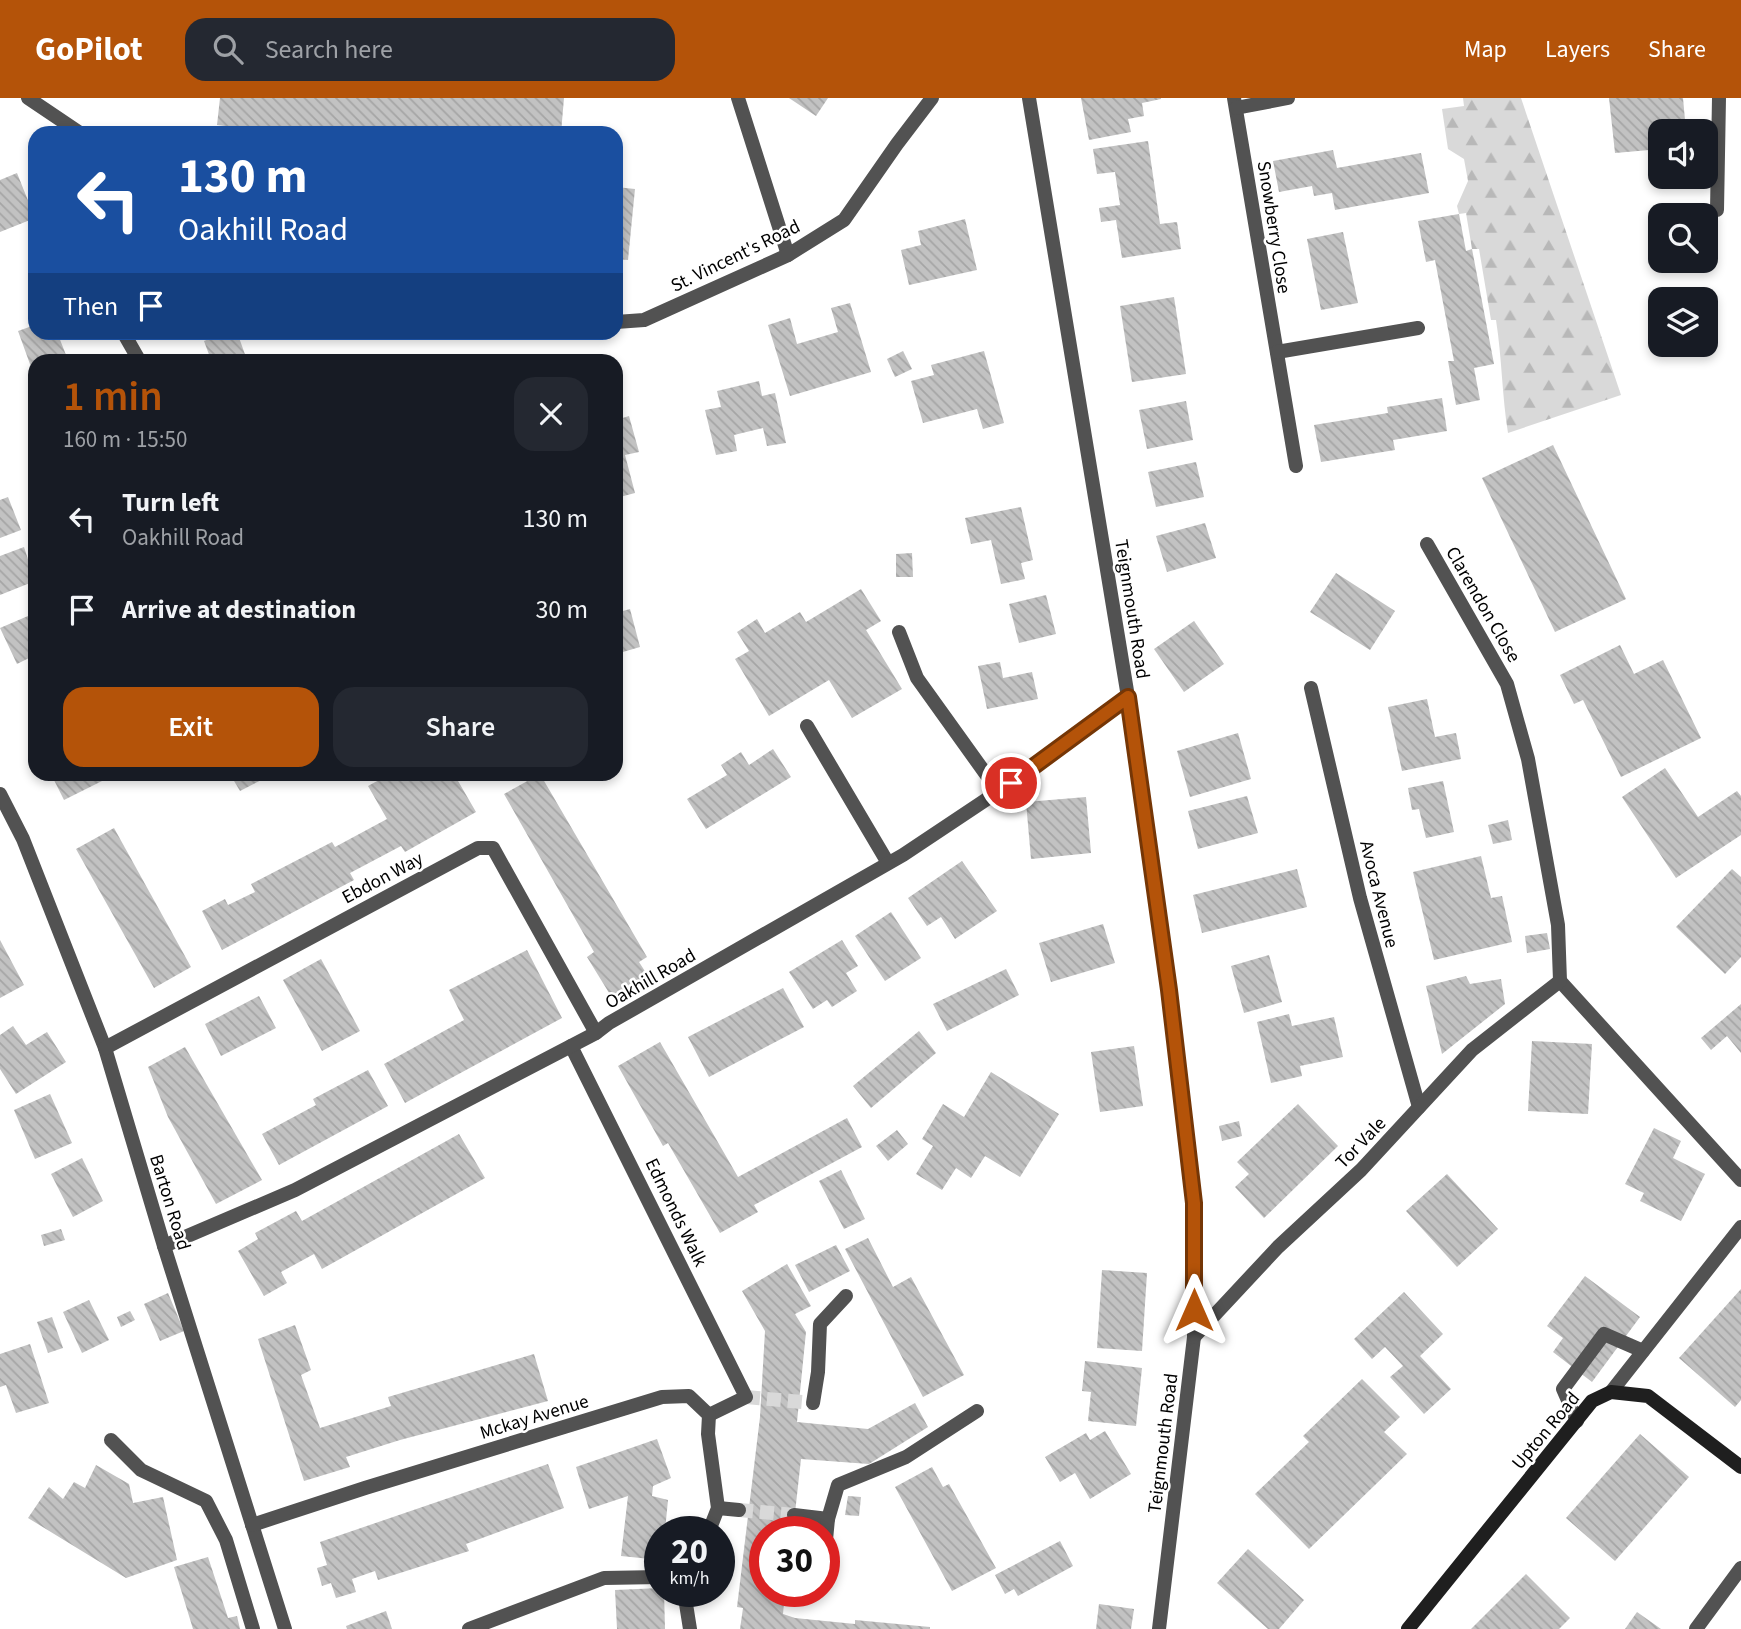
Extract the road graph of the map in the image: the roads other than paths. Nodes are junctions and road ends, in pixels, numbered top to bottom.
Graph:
1 (29, 98) edge
2 (738, 98) edge
3 (932, 98) edge
4 (1029, 98) edge
5 (1288, 98) edge
6 (1719, 98) edge
7 (1235, 103) edge
8 (70, 126) edge
9 (1717, 203) edge
10 (788, 255) junction
11 (623, 322) edge
12 (1418, 328) dead end
13 (1277, 352) junction
14 (1296, 466) dead end
15 (1427, 544) dead end
16 (899, 632) dead end
17 (1311, 688) dead end
18 (1128, 697) junction
19 (807, 726) dead end
20 (998, 791) junction
21 (0, 794) edge
22 (888, 863) junction
23 (1560, 981) junction
24 (596, 1033) junction
25 (571, 1046) junction
26 (105, 1048) junction
27 (1419, 1107) junction
28 (1741, 1180) edge
29 (1741, 1227) edge
30 (164, 1246) junction
31 (846, 1296) dead end
32 (1195, 1337) junction
33 (1643, 1351) junction
34 (1611, 1392) junction
35 (813, 1403) dead end
36 (977, 1411) dead end
37 (709, 1415) junction
38 (1577, 1421) junction
39 (111, 1440) dead end
40 (1741, 1467) edge
41 (718, 1508) junction
42 (739, 1510) tunnel mouth
43 (715, 1516) edge
44 (829, 1516) edge
45 (252, 1525) junction
46 (1741, 1568) edge
47 (644, 1577) edge
48 (686, 1607) edge
49 (253, 1629) edge
50 (285, 1629) edge
51 (469, 1629) edge
52 (690, 1629) edge
53 (1159, 1629) edge
54 (1408, 1629) edge
55 (1696, 1629) edge

1 - 8 street
2 - 10 street
3 - 10 street, St. Vincent's Road
4 - 18 street, Teignmouth Road
5 - 7 street, Snowberry Close
6 - 9 street
7 - 13 street, Snowberry Close
10 - 11 street, St. Vincent's Road
12 - 13 street
13 - 14 street, Snowberry Close
15 - 23 street, Clarendon Close
16 - 20 street
17 - 27 street, Avoca Avenue
18 - 20 street, Oakhill Road
18 - 32 street, Teignmouth Road
19 - 22 street
20 - 22 street, Oakhill Road
21 - 26 street, Barton Road
22 - 24 street, Oakhill Road
23 - 27 street, Tor Vale
23 - 28 street
24 - 25 street, Oakhill Road
24 - 26 street, Ebdon Way
25 - 30 street, Oakhill Road
25 - 37 street, Edmonds Walk
26 - 30 street, Barton Road
27 - 32 street, Tor Vale
29 - 33 street, Upton Road
30 - 45 street, Barton Road
31 - 35 street
32 - 53 street, Teignmouth Road
33 - 34 street, Upton Road
33 - 38 street
34 - 38 street, Upton Road
34 - 40 street
36 - 44 street
37 - 41 street
37 - 45 street, Mckay Avenue
38 - 54 street, Upton Road
39 - 49 street
41 - 42 street
41 - 43 street
45 - 50 street, Barton Road
46 - 55 street
47 - 51 street
48 - 52 street

